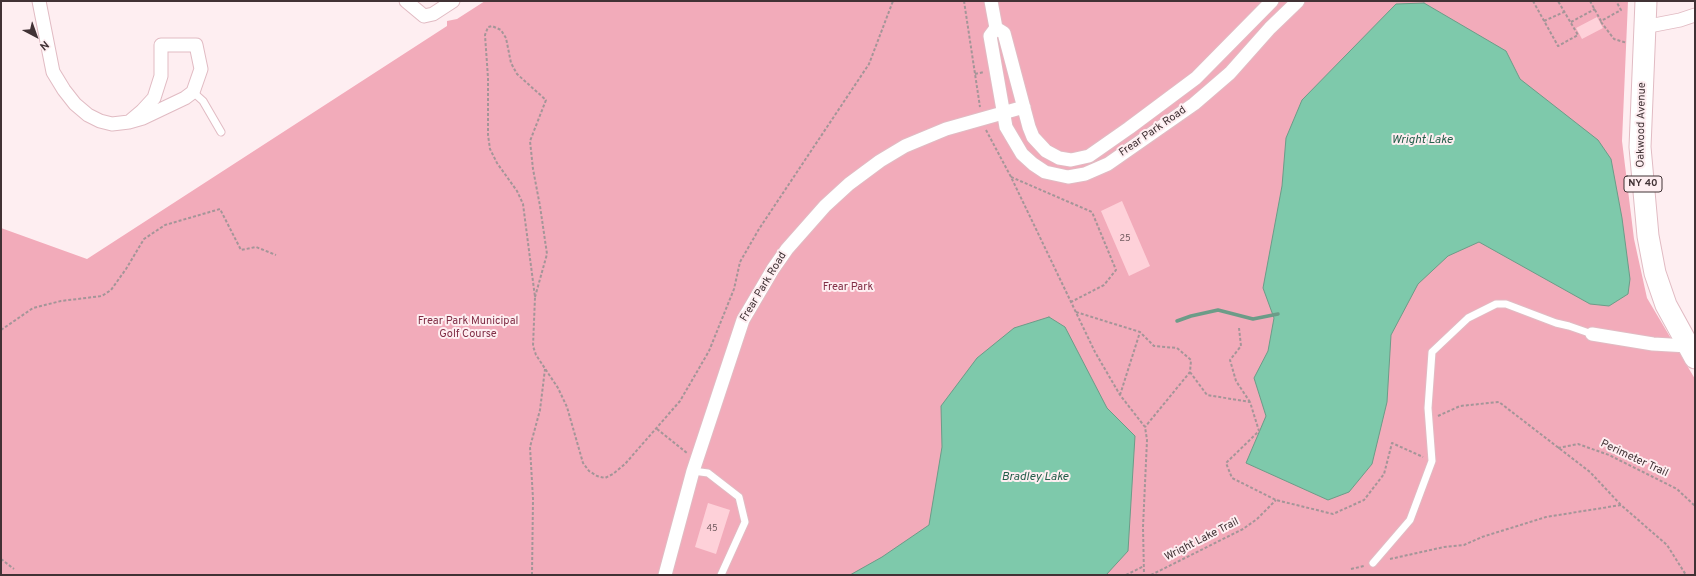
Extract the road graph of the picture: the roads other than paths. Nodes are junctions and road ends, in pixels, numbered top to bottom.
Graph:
1 (39, 1) edge
2 (406, 1) edge
3 (453, 1) edge
4 (991, 1) edge
5 (1272, 1) edge
6 (1298, 1) edge
7 (1646, 1) edge
8 (1695, 15) edge
9 (1644, 27) junction
10 (996, 28) junction
11 (193, 92) junction
12 (1024, 107) junction
13 (1003, 113) junction
14 (129, 122) junction
15 (221, 132) dead end
16 (1592, 334) joint
17 (1691, 352) edge
18 (693, 471) junction
19 (1373, 563) road end
20 (665, 575) edge
21 (721, 575) edge

1 - 14 street
2 - 3 street
4 - 10 street, Frear Park Road
5 - 12 street, Frear Park Road
6 - 13 street, Frear Park Road
7 - 9 main road, Oakwood Avenue / NY 40
8 - 9 street
9 - 17 main road, Oakwood Avenue / NY 40
10 - 12 street, Frear Park Road
10 - 13 street, Frear Park Road
11 - 14 street
11 - 14 street
11 - 15 lane
12 - 13 street, Frear Park Road
13 - 18 street, Frear Park Road
16 - 17 street
16 - 19 lane
18 - 20 street, Frear Park Road
18 - 21 lane

